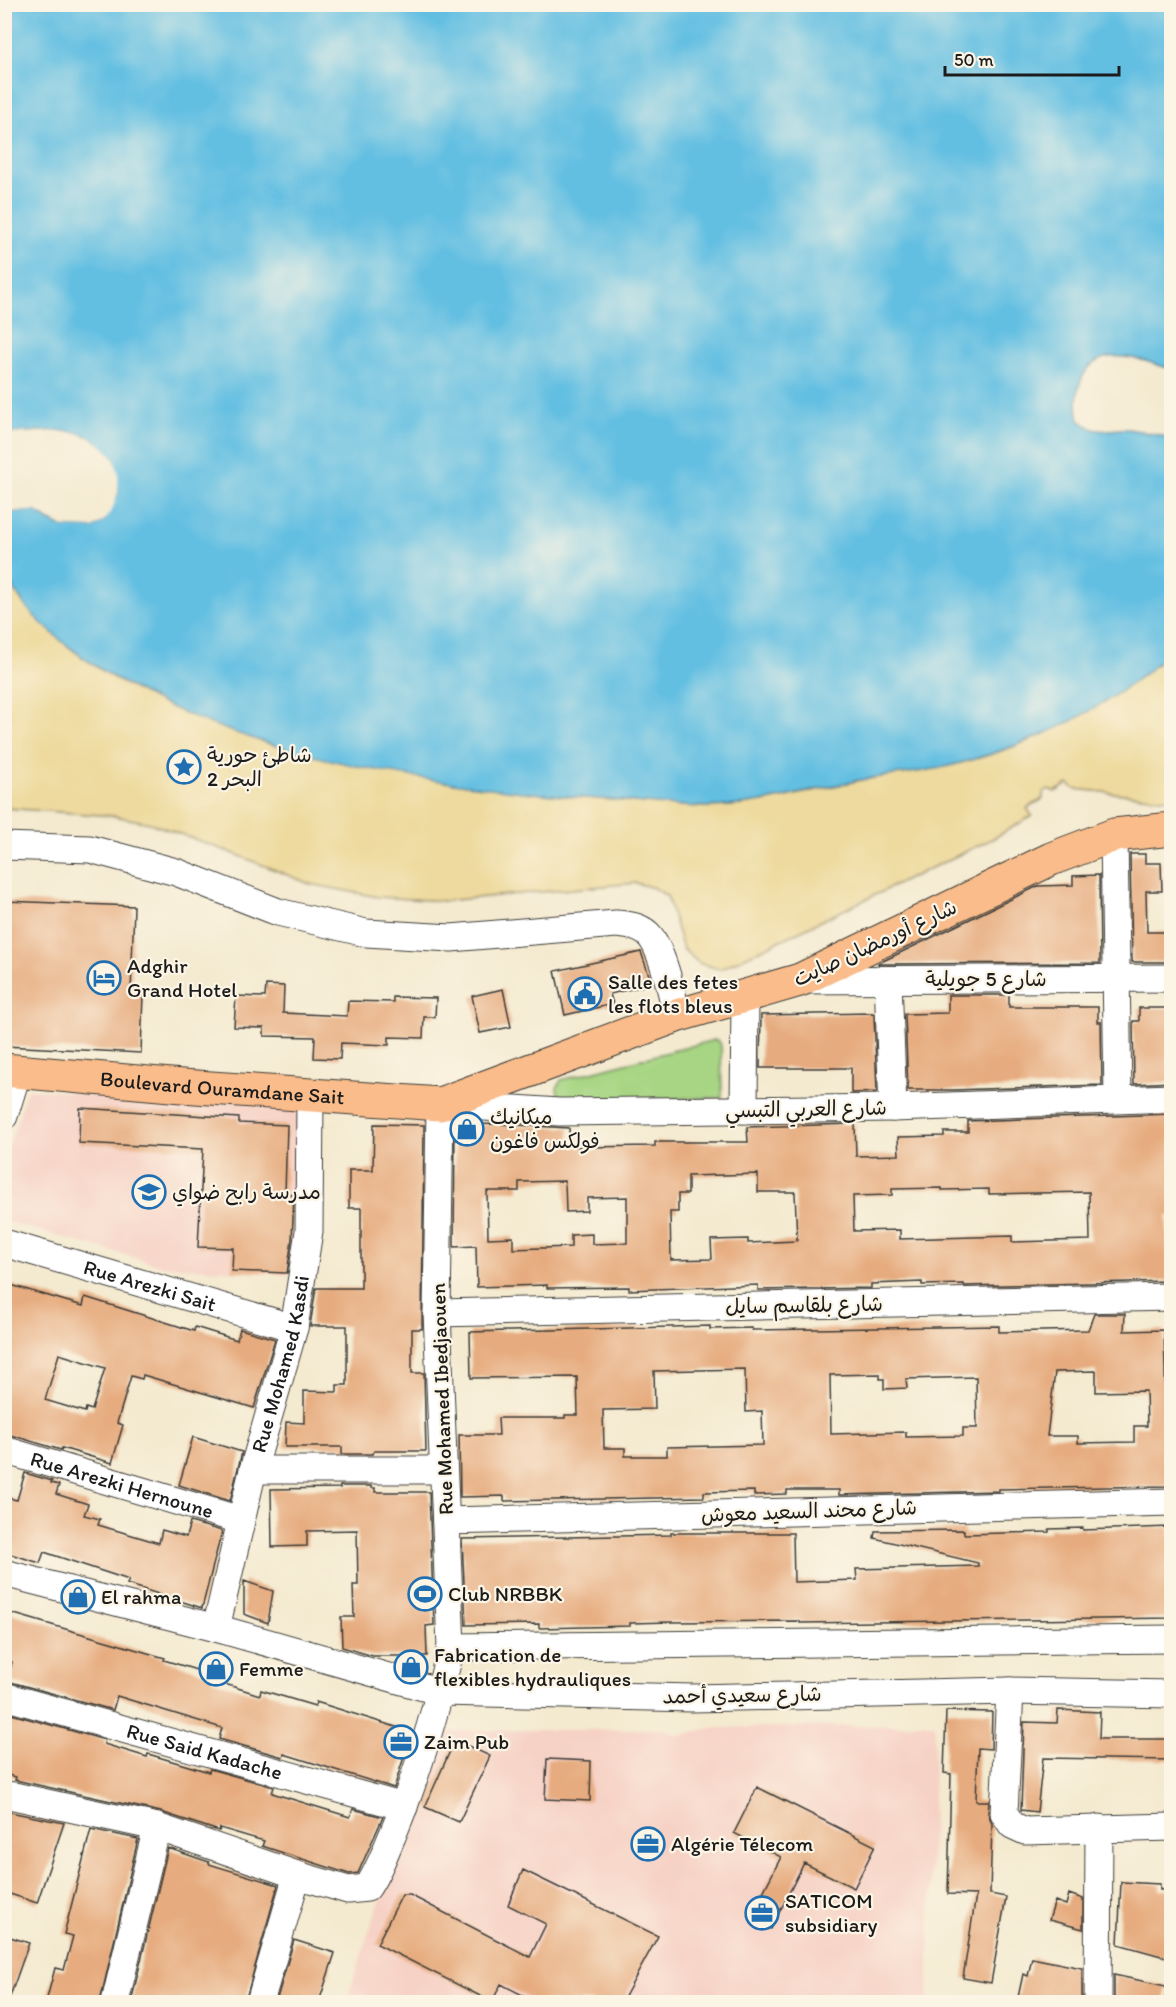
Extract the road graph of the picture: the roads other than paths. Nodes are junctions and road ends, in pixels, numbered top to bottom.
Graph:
1 (1172, 829) edge
2 (1114, 835) junction
3 (4, 846) edge
4 (1116, 978) junction
5 (1172, 978) edge
6 (800, 980) junction
7 (888, 980) junction
8 (745, 995) junction
9 (676, 1016) junction
10 (11, 1070) edge
11 (310, 1095) junction
12 (1172, 1098) edge
13 (1118, 1099) junction
14 (440, 1104) junction
15 (893, 1108) junction
16 (744, 1110) junction
17 (4, 1116) edge
18 (4, 1243) edge
19 (1172, 1297) edge
20 (437, 1313) junction
21 (294, 1328) junction
22 (4, 1450) edge
23 (253, 1470) junction
24 (443, 1470) junction
25 (1172, 1502) edge
26 (240, 1520) junction
27 (446, 1521) junction
28 (4, 1574) edge
29 (216, 1628) junction
30 (1172, 1639) edge
31 (451, 1647) junction
32 (1010, 1691) junction
33 (441, 1692) junction
34 (1172, 1694) edge
35 (4, 1696) edge
36 (4, 1795) edge
37 (404, 1807) junction
38 (157, 1827) junction
39 (1172, 1827) edge
40 (1099, 1828) junction
41 (297, 1875) junction
42 (115, 2002) edge
43 (260, 2002) edge
44 (1098, 2002) edge

1 - 2 main road, شارع أورمضان صايت
2 - 4 street
2 - 6 main road, شارع أورمضان صايت
3 - 9 street
4 - 5 street, شارع 5 جويلية
4 - 7 street, شارع 5 جويلية
4 - 13 street
6 - 7 street, شارع 5 جويلية
6 - 8 main road, شارع أورمضان صايت
7 - 15 street
8 - 9 main road, شارع أورمضان صايت
8 - 16 street
9 - 14 main road, شارع أورمضان صايت
10 - 11 main road, Boulevard Ouramdane Sait
10 - 17 street
11 - 14 main road, Boulevard Ouramdane Sait
11 - 21 street, Rue Mohamed Kasdi
12 - 13 street, شارع العربي التبسي
13 - 15 street, شارع العربي التبسي
14 - 16 street, شارع العربي التبسي
14 - 20 street, Rue Mohamed Ibedjaouen
15 - 16 street, شارع العربي التبسي
18 - 21 street, Rue Arezki Sait
19 - 20 street, شارع بلقاسم سايل
20 - 24 street, Rue Mohamed Ibedjaouen
21 - 23 street, Rue Mohamed Kasdi
22 - 26 street, Rue Arezki Hernoune
23 - 24 street
23 - 26 street, Rue Mohamed Kasdi
24 - 27 street, Rue Mohamed Ibedjaouen
25 - 27 street, شارع محند السعيد معوش
26 - 29 street, Rue Mohamed Kasdi
27 - 31 street, Rue Mohamed Ibedjaouen
28 - 29 street, شارع سعيدي أحمد
29 - 33 street, شارع سعيدي أحمد
30 - 31 street
31 - 33 street, Rue Mohamed Ibedjaouen
32 - 33 street, شارع سعيدي أحمد
32 - 34 street, شارع سعيدي أحمد
32 - 40 street
33 - 37 street, Rue Mohamed Ibedjaouen
35 - 37 street, Rue Said Kadache
36 - 38 street
37 - 41 street, Rue Mohamed Ibedjaouen
38 - 41 street
38 - 42 street
39 - 40 street
40 - 44 street
41 - 43 street

